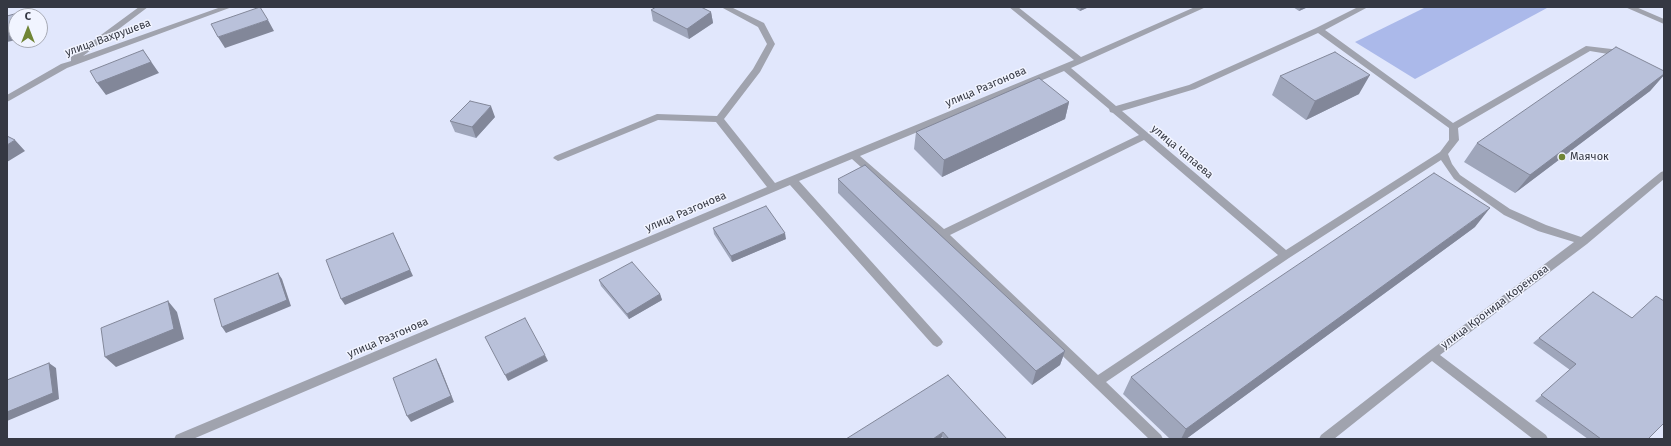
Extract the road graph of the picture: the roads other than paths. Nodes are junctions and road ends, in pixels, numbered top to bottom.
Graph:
1 (144, 7) edge
2 (228, 7) edge
3 (725, 7) edge
4 (1013, 7) edge
5 (1202, 7) edge
6 (1364, 7) edge
7 (1629, 7) edge
8 (1664, 22) edge
9 (1319, 30) junction
10 (1631, 58) edge
11 (1079, 60) junction
12 (64, 66) junction
13 (1065, 67) junction
14 (7, 99) edge
15 (1113, 110) junction
16 (720, 119) junction
17 (1453, 127) junction
18 (1144, 136) junction
19 (1443, 154) junction
20 (853, 155) junction
21 (558, 158) dead end
22 (1662, 177) edge
23 (792, 180) junction
24 (773, 188) junction
25 (943, 234) junction
26 (1583, 241) junction
27 (1285, 255) junction
28 (937, 342) dead end
29 (1432, 355) junction
30 (1097, 382) junction
31 (180, 439) edge
32 (1157, 439) edge
33 (1325, 439) edge
34 (1542, 439) edge

1 - 12 street, улица Вахрушева
2 - 12 street, улица Вахрушева
3 - 16 street
4 - 11 street
5 - 11 street, улица Разгонова
6 - 9 street
7 - 8 street
9 - 15 street
9 - 17 street
10 - 17 street
11 - 13 street, улица Разгонова
12 - 14 street, улица Вахрушева
13 - 15 street, улица Чапаева
13 - 20 street, улица Разгонова
15 - 18 street, улица Чапаева
16 - 21 street
16 - 24 street
17 - 19 street
18 - 25 street
18 - 27 street, улица Чапаева
19 - 26 street
19 - 27 street
20 - 23 street, улица Разгонова
20 - 25 street
22 - 26 street, улица Кронида Коренова
23 - 24 street, улица Разгонова
23 - 28 street
24 - 31 street, улица Разгонова
25 - 30 street
26 - 29 street, улица Кронида Коренова
27 - 30 street
29 - 33 street, улица Кронида Коренова
29 - 34 street
30 - 32 street

